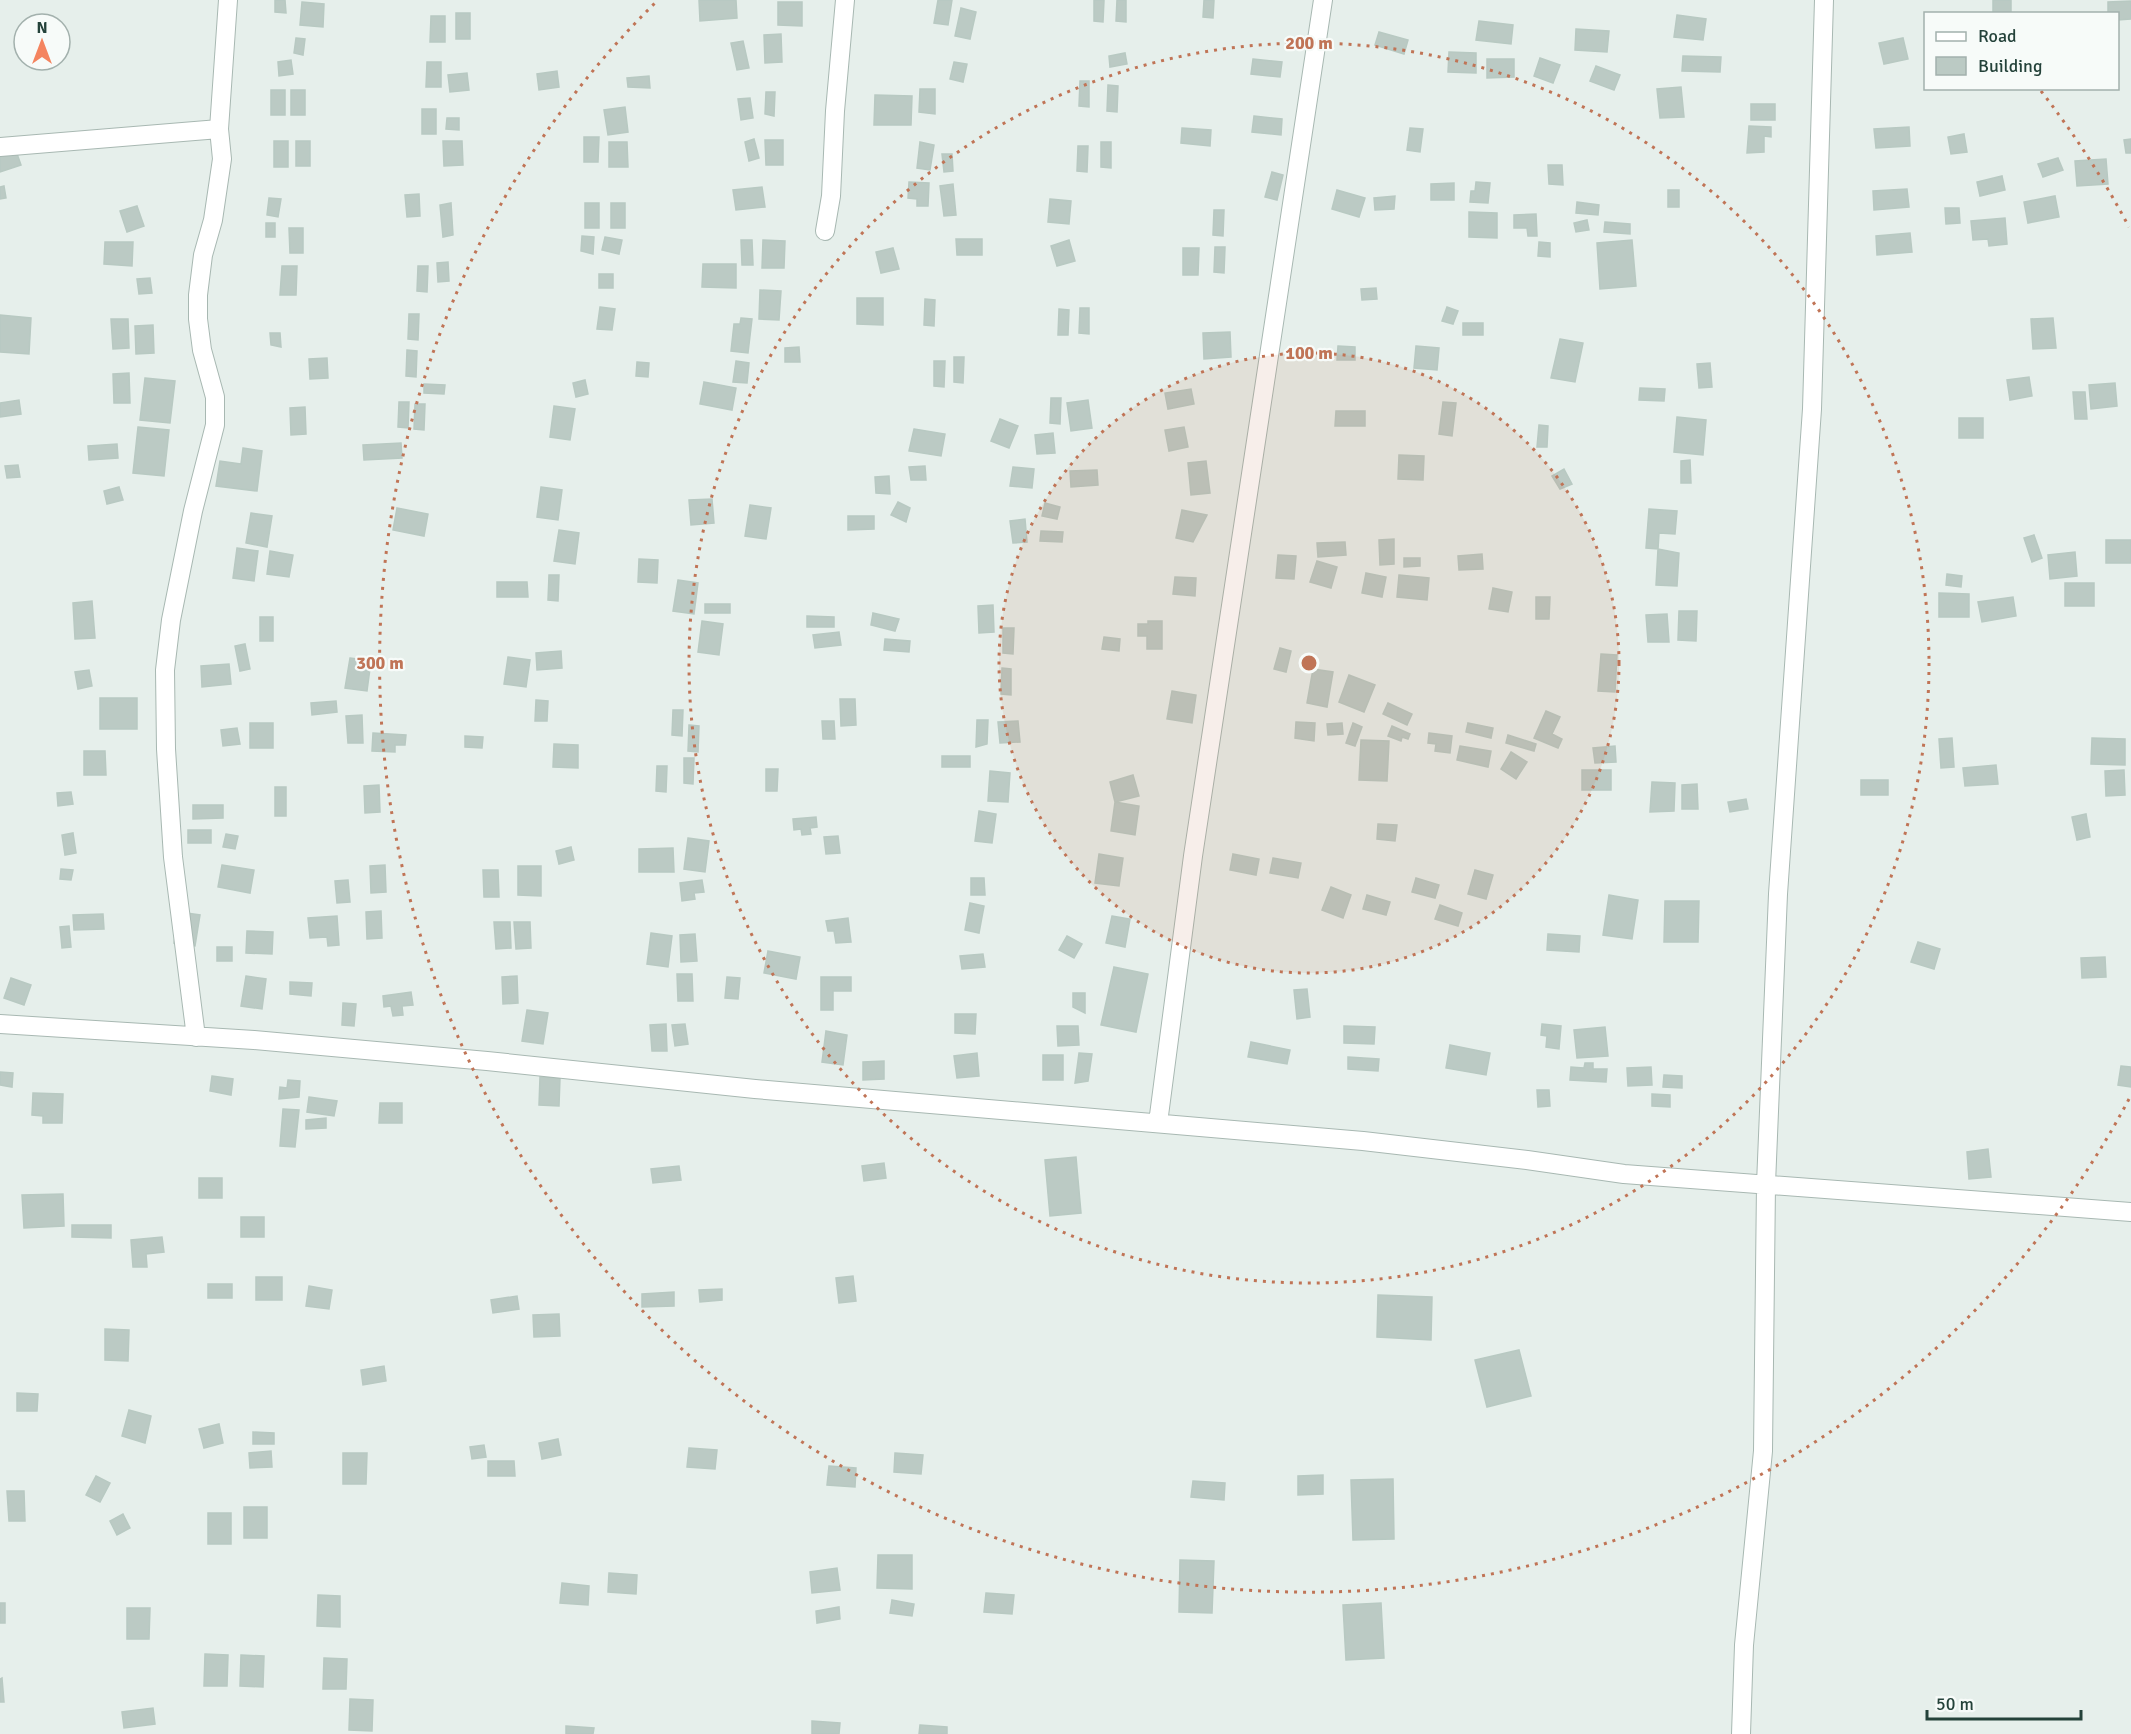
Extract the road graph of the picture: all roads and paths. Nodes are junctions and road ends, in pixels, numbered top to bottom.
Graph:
1 (228, 0) edge
2 (845, 0) edge
3 (1323, 0) edge
4 (1824, 0) edge
5 (219, 129) junction
6 (0, 147) edge
7 (825, 231) dead end
8 (0, 1024) edge
9 (196, 1037) junction
10 (1158, 1123) junction
11 (1766, 1184) junction
12 (2131, 1212) edge
13 (1742, 1734) edge

1 - 5 street
2 - 7 street
3 - 10 street
4 - 11 street
5 - 6 street
5 - 9 street
8 - 9 street
9 - 10 street
10 - 11 street
11 - 12 street
11 - 13 street

